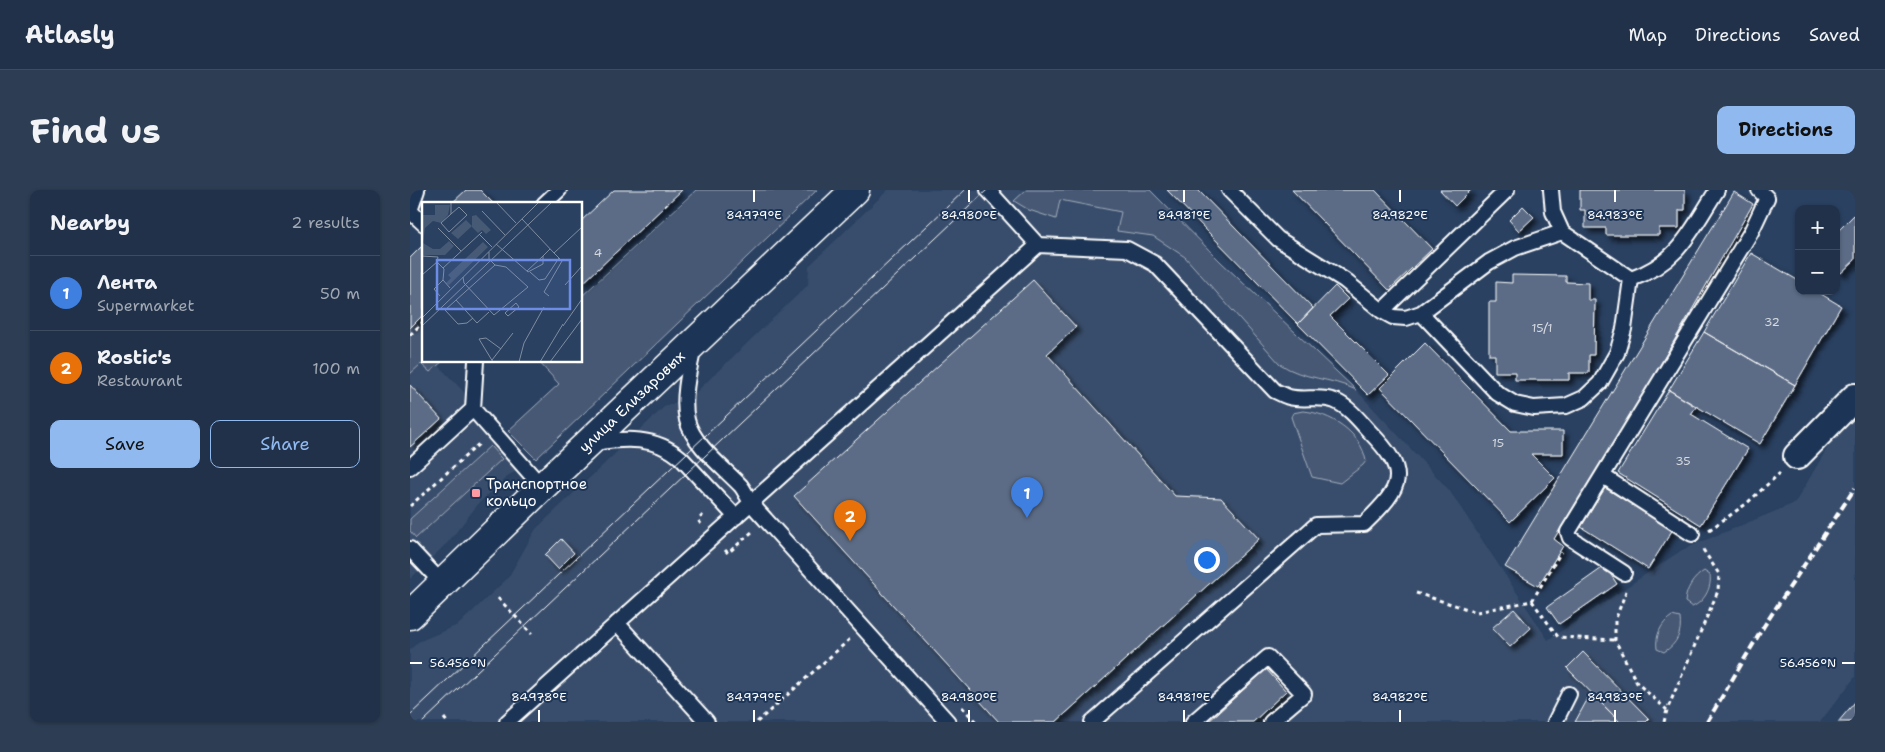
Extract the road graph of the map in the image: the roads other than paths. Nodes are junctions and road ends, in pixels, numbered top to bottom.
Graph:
1 (417, 190) edge
2 (559, 190) edge
3 (855, 190) edge
4 (988, 190) edge
5 (1229, 190) edge
6 (1507, 190) edge
7 (1551, 190) edge
8 (1717, 190) edge
9 (1759, 190) edge
10 (546, 202) edge
11 (410, 211) edge
12 (422, 222) edge
13 (1562, 232) junction
14 (1038, 245) junction
15 (1630, 279) junction
16 (1382, 311) junction
17 (1421, 313) junction
18 (695, 342) junction
19 (476, 362) edge
20 (1855, 396) edge
21 (473, 409) junction
22 (588, 444) junction
23 (1796, 456) road end
24 (410, 467) edge
25 (1602, 476) junction
26 (542, 487) junction
27 (751, 503) junction
28 (736, 517) junction
29 (1692, 534) road end
30 (410, 549) edge
31 (1624, 573) road end
32 (442, 583) junction
33 (410, 615) edge
34 (617, 623) junction
35 (1570, 694) dead end
36 (507, 722) edge
37 (708, 722) edge
38 (948, 722) edge
39 (1092, 722) edge
40 (1193, 722) edge
41 (1271, 722) edge
42 (1555, 722) edge

1 - 11 lane
2 - 10 lane
3 - 18 main road, улица Елизаровых
4 - 14 lane
5 - 16 lane
6 - 16 lane
7 - 13 lane
8 - 15 lane
9 - 25 lane
11 - 12 lane
13 - 15 lane
13 - 17 lane
14 - 27 lane
14 - 39 lane
15 - 17 lane
16 - 17 lane
18 - 22 main road, улица Елизаровых
18 - 27 lane
19 - 21 lane
20 - 23 street
21 - 24 lane
21 - 26 lane
22 - 26 main road, улица Елизаровых
22 - 28 lane
25 - 29 lane
25 - 31 lane
26 - 32 main road, улица Елизаровых
27 - 28 lane
27 - 38 lane
28 - 34 lane
30 - 32 lane
32 - 33 main road, улица Елизаровых
34 - 36 lane
34 - 37 lane
35 - 42 lane
40 - 41 lane

